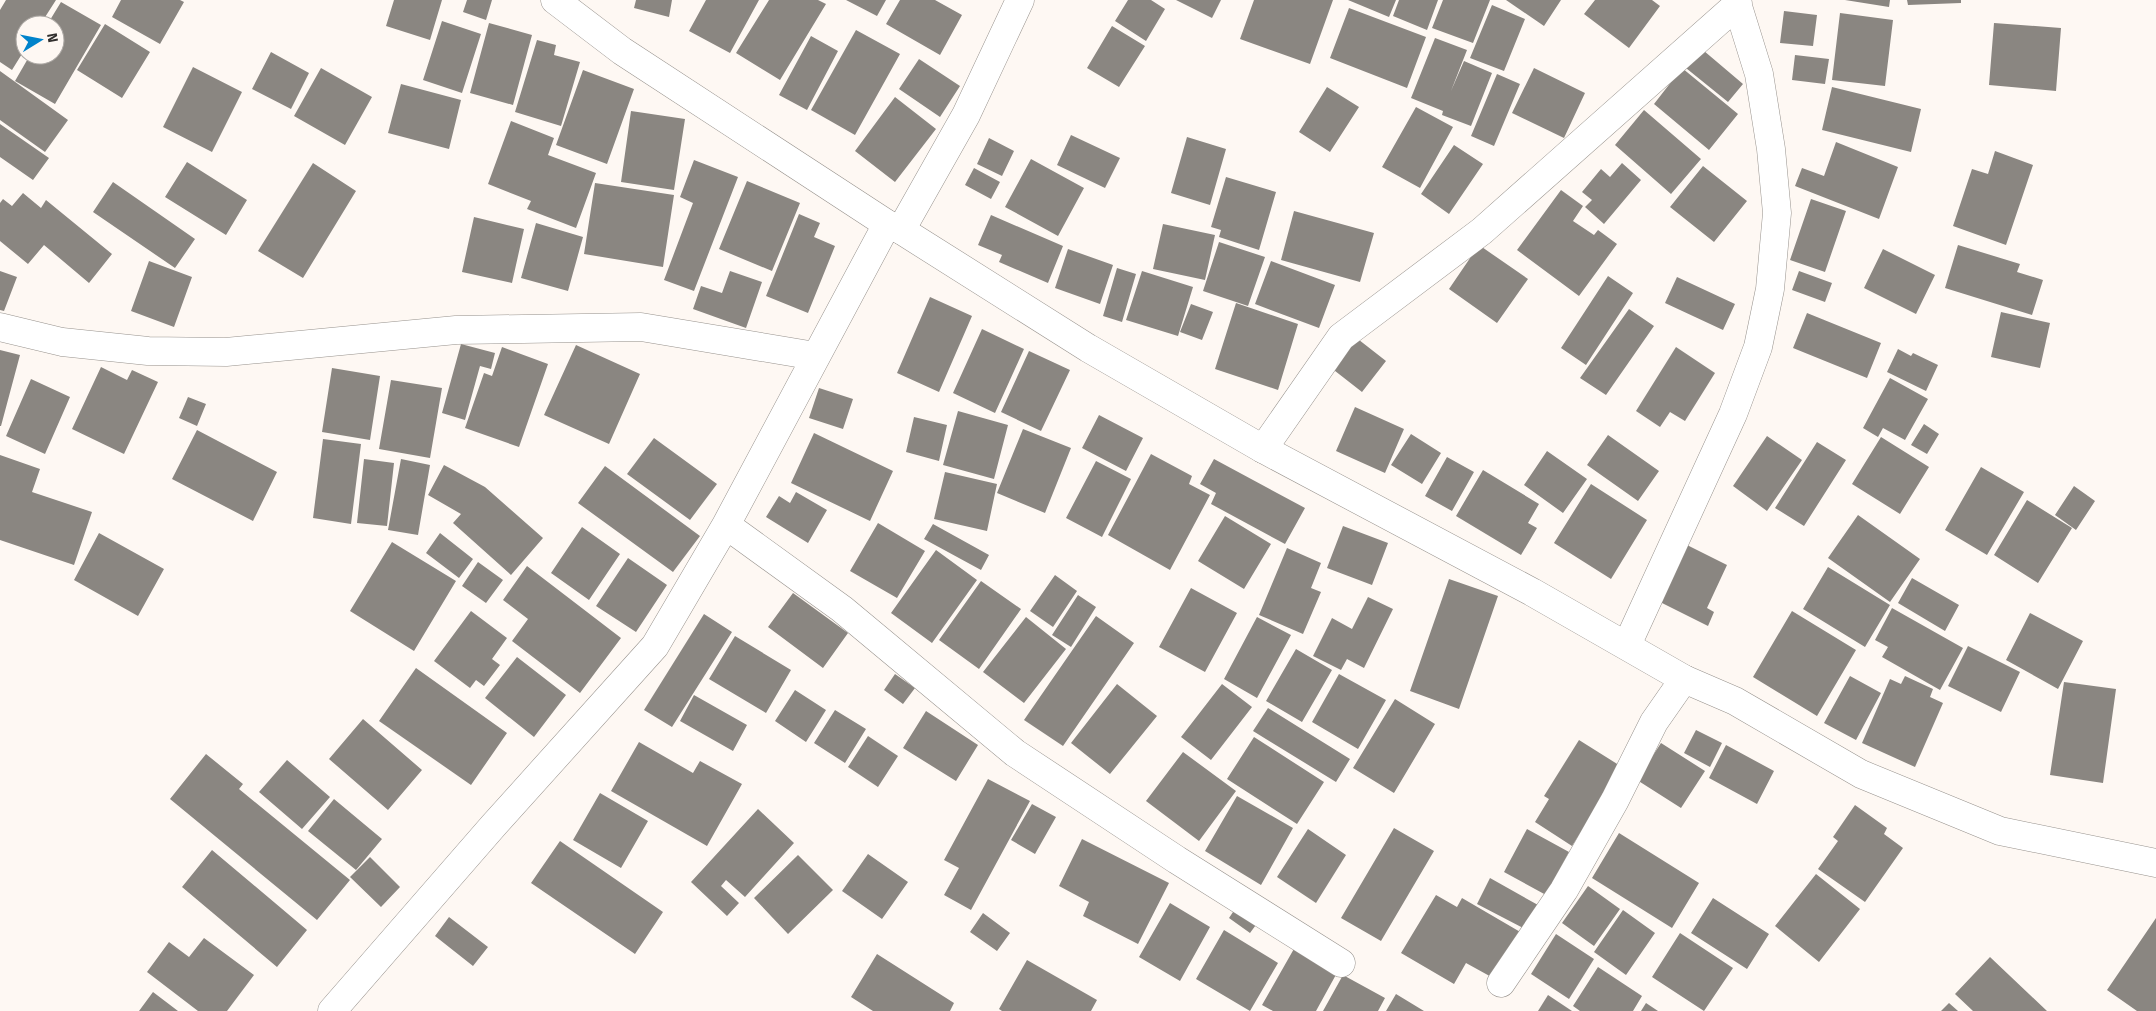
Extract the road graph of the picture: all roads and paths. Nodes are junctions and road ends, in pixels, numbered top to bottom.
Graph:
1 (555, 0) edge
2 (1020, 0) edge
3 (1737, 2) edge
4 (894, 227) junction
5 (0, 328) edge
6 (815, 356) junction
7 (1263, 449) junction
8 (726, 525) junction
9 (1627, 645) junction
10 (1684, 679) junction
11 (2156, 864) edge
12 (1341, 962) dead end
13 (1501, 983) dead end
14 (332, 1011) edge

1 - 4 street
2 - 4 street
3 - 7 street
3 - 9 street
4 - 6 street
4 - 7 street
5 - 6 street
6 - 8 street
7 - 9 street
8 - 12 street
8 - 14 street
9 - 10 street
10 - 11 street
10 - 13 street

